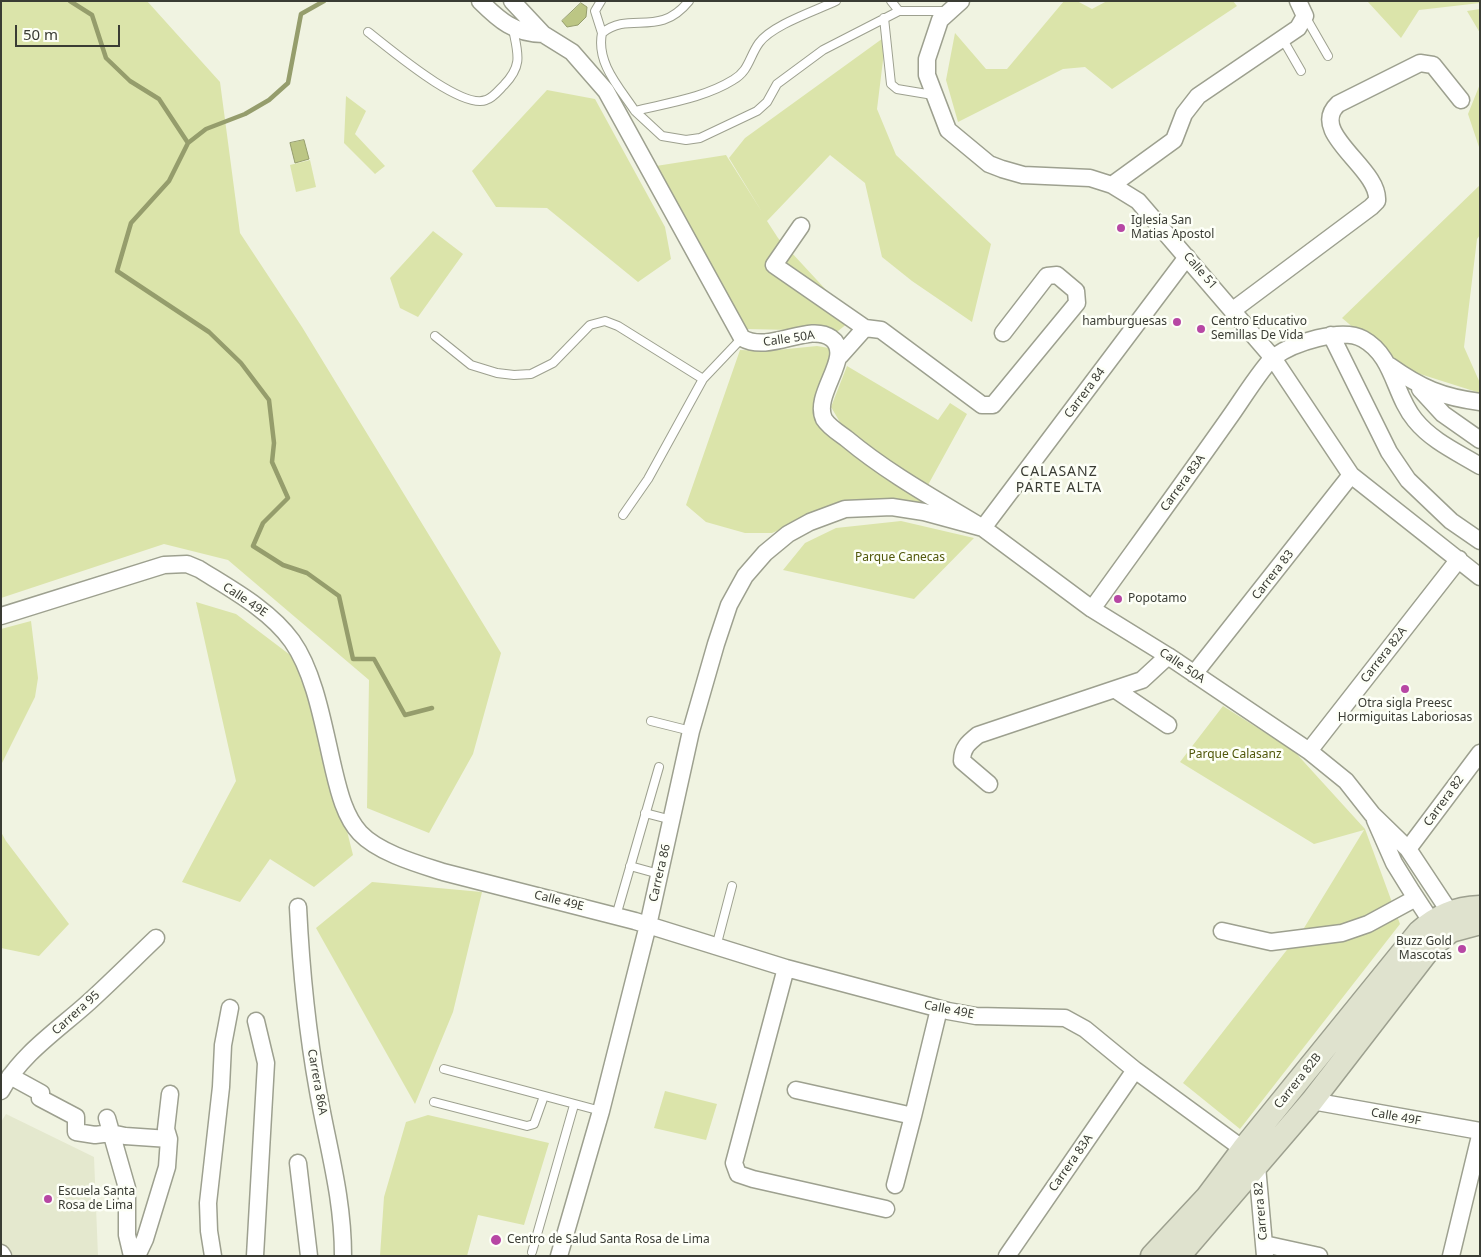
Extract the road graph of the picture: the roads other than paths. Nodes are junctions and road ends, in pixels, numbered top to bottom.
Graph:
1 (480, 1) edge
2 (512, 1) edge
3 (601, 1) edge
4 (689, 1) edge
5 (836, 1) edge
6 (891, 1) edge
7 (1298, 1) edge
8 (956, 6) edge
9 (899, 11) junction
10 (1305, 16) junction
11 (884, 18) junction
12 (514, 29) junction
13 (368, 32) dead end
14 (602, 33) junction
15 (543, 34) junction
16 (1282, 38) junction
17 (1328, 56) dead end
18 (1301, 71) dead end
19 (933, 95) junction
20 (1461, 100) dead end
21 (635, 111) junction
22 (1112, 185) junction
23 (801, 226) dead end
24 (1187, 256) junction
25 (1233, 310) junction
26 (865, 328) junction
27 (1003, 333) dead end
28 (1331, 335) junction
29 (435, 336) dead end
30 (742, 338) junction
31 (840, 356) junction
32 (1273, 358) junction
33 (1390, 366) junction
34 (703, 379) junction
35 (1415, 384) junction
36 (1480, 402) edge
37 (1480, 440) edge
38 (1480, 466) edge
39 (1351, 475) junction
40 (623, 515) dead end
41 (810, 522) joint
42 (984, 528) junction
43 (1480, 541) edge
44 (1459, 559) junction
45 (1480, 577) edge
46 (1092, 609) junction
47 (1, 616) edge
48 (1168, 656) junction
49 (1194, 674) junction
50 (1116, 690) junction
51 (651, 721) dead end
52 (1168, 725) dead end
53 (692, 731) junction
54 (1309, 751) junction
55 (1480, 753) edge
56 (659, 767) dead end
57 (989, 784) dead end
58 (645, 813) junction
59 (1372, 814) junction
60 (672, 820) junction
61 (1408, 849) junction
62 (630, 866) junction
63 (660, 874) junction
64 (732, 886) dead end
65 (1416, 898) junction
66 (298, 907) dead end
67 (616, 916) junction
68 (1461, 918) edge
69 (646, 926) junction
70 (1222, 931) dead end
71 (156, 938) dead end
72 (716, 947) junction
73 (786, 968) junction
74 (230, 1008) dead end
75 (939, 1009) junction
76 (256, 1021) dead end
77 (444, 1070) dead end
78 (1135, 1070) junction
79 (10, 1076) junction
80 (796, 1090) dead end
81 (1, 1091) edge
82 (170, 1094) dead end
83 (544, 1096) junction
84 (1312, 1101) junction
85 (434, 1102) dead end
86 (574, 1105) junction
87 (601, 1111) junction
88 (914, 1116) junction
89 (109, 1125) junction
90 (1480, 1131) edge
91 (1480, 1136) edge
92 (169, 1139) junction
93 (1242, 1149) junction
94 (298, 1163) dead end
95 (1257, 1166) junction
96 (895, 1185) dead end
97 (886, 1209) dead end
98 (1264, 1250) edge
99 (532, 1252) dead end
100 (132, 1256) edge
101 (137, 1256) edge
102 (213, 1256) edge
103 (255, 1256) edge
104 (309, 1256) edge
105 (343, 1256) edge
106 (559, 1256) edge
107 (1007, 1256) edge
108 (1152, 1256) edge
109 (1179, 1256) edge
110 (1319, 1256) edge
111 (1450, 1256) edge

1 - 12 street
2 - 15 street
3 - 14 lane
4 - 14 lane
5 - 21 lane
6 - 9 lane
7 - 10 street
8 - 9 lane
8 - 19 street, Calle 51
9 - 11 lane
10 - 16 street
10 - 17 lane
11 - 19 lane
11 - 21 lane
12 - 13 lane
12 - 15 street
14 - 21 lane
15 - 30 street
16 - 18 lane
16 - 22 street
19 - 22 street, Calle 51
20 - 25 street
22 - 24 street, Calle 51
23 - 26 street
24 - 25 street, Calle 51
24 - 42 street, Carrera 84
25 - 32 street, Calle 51
26 - 27 street
26 - 31 street
28 - 32 street
28 - 33 street
28 - 43 street
29 - 34 lane
30 - 31 street, Calle 50A
30 - 34 lane
31 - 42 street, Calle 50A
32 - 39 street, Calle 51
32 - 46 street, Carrera 83A
33 - 35 street
33 - 38 street
34 - 40 lane
35 - 36 street
35 - 37 street
39 - 44 street, Calle 51
39 - 49 street, Carrera 83
41 - 42 street, Calle 50A
41 - 53 street, Carrera 86
42 - 46 street, Calle 50A
44 - 45 street, Calle 51
44 - 54 street, Carrera 82A
46 - 48 street, Calle 50A
47 - 67 street, Calle 49E
48 - 49 street, Calle 50A
48 - 50 street
49 - 54 street, Calle 50A
50 - 52 street
50 - 57 street
51 - 53 lane
53 - 60 street, Carrera 86
54 - 59 street, Calle 50A
55 - 61 street, Carrera 82
56 - 58 lane
58 - 60 lane
58 - 62 lane
59 - 61 street, Calle 50A
59 - 65 street, Calle 50A
60 - 63 street, Carrera 86
61 - 68 street, Calle 50A
62 - 63 lane
62 - 67 lane
63 - 69 street, Carrera 86
64 - 72 lane
65 - 68 street, Calle 50A
65 - 70 street
66 - 105 street, Carrera 86A
67 - 69 street, Calle 49E
68 - 84 street, Carrera 82B
68 - 93 street, Carrera 82B
69 - 72 street, Calle 49E
69 - 87 street, Carrera 86
71 - 79 street, Carrera 95
72 - 73 street, Calle 49E
73 - 75 street, Calle 49E
73 - 97 street
74 - 102 street
75 - 78 street, Calle 49E
75 - 88 street
76 - 103 street
77 - 83 lane
78 - 93 street, Calle 49E
78 - 107 street, Carrera 83A
79 - 81 street, Carrera 95
79 - 89 street
80 - 88 street
82 - 92 street
83 - 85 lane
83 - 86 lane
84 - 90 street, Calle 49F
84 - 95 street, Carrera 82B
86 - 87 lane
86 - 99 lane
87 - 106 street, Carrera 86
88 - 96 street
89 - 92 street
89 - 100 street
91 - 111 street
92 - 101 street
93 - 108 street, Carrera 82B
94 - 104 street
95 - 98 street, Carrera 82
95 - 109 street, Carrera 82B
98 - 110 street

